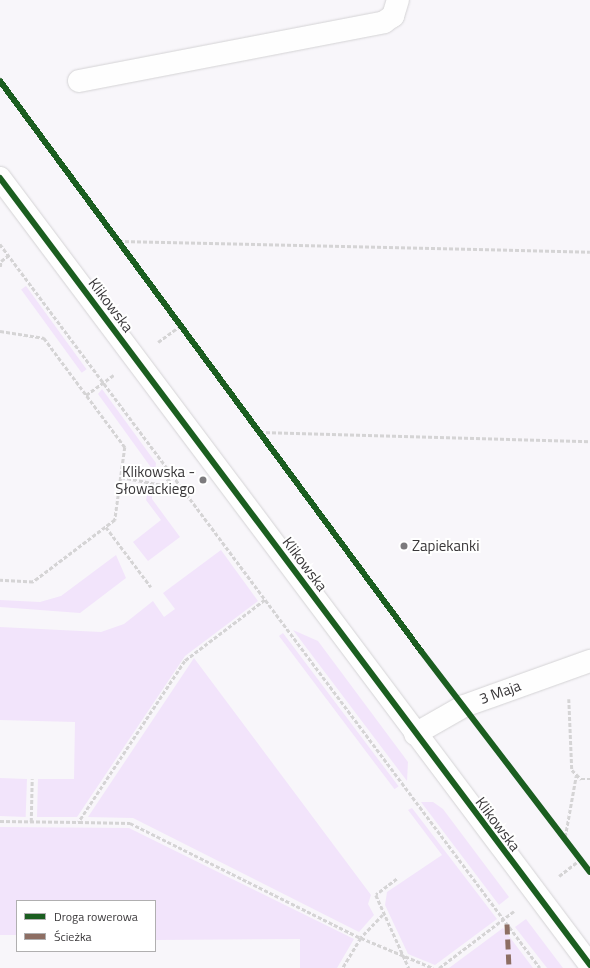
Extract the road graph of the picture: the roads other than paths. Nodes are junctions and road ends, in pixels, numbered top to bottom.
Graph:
1 (398, 0) edge
2 (79, 81) dead end
3 (0, 178) edge
4 (590, 661) edge
5 (415, 734) junction
6 (590, 965) edge

1 - 2 street
3 - 5 street, Klikowska
4 - 5 street, 3 Maja
5 - 6 street, Klikowska

